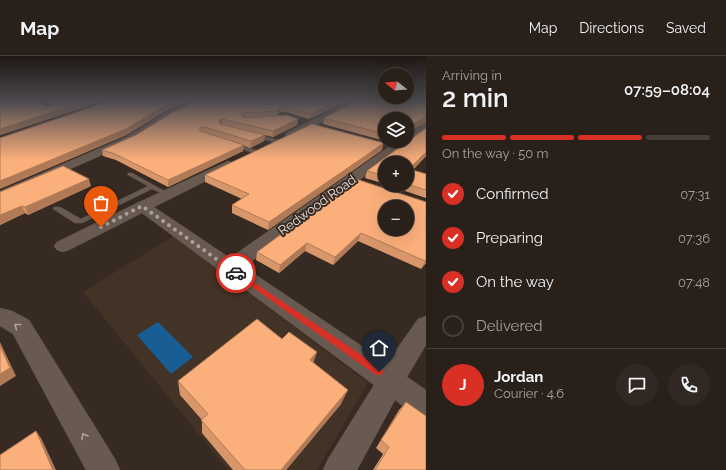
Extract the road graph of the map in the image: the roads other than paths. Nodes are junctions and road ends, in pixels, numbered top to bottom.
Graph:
1 (158, 121) edge
2 (311, 121) edge
3 (304, 124) junction
4 (424, 128) edge
5 (325, 129) edge
6 (249, 134) edge
7 (414, 134) edge
8 (225, 142) edge
9 (277, 142) junction
10 (395, 148) edge
11 (256, 152) junction
12 (130, 174) dead end
13 (153, 186) junction
14 (168, 194) junction
15 (0, 196) edge
16 (142, 206) junction
17 (57, 209) dead end
18 (63, 246) dead end
19 (230, 268) junction
20 (0, 317) edge
21 (426, 325) edge
22 (391, 381) junction
23 (426, 406) edge
24 (104, 470) edge
25 (338, 470) edge

1 - 15 street
2 - 3 street
3 - 5 street
3 - 9 street
4 - 7 street
6 - 9 lane
8 - 11 lane
9 - 11 street
10 - 19 street, Redwood Road
11 - 14 street
12 - 13 lane
13 - 14 lane
13 - 17 lane
14 - 16 street
16 - 18 street
16 - 19 street
19 - 22 street
24 -> 20 street
21 - 22 street
22 - 23 street
22 - 25 street

